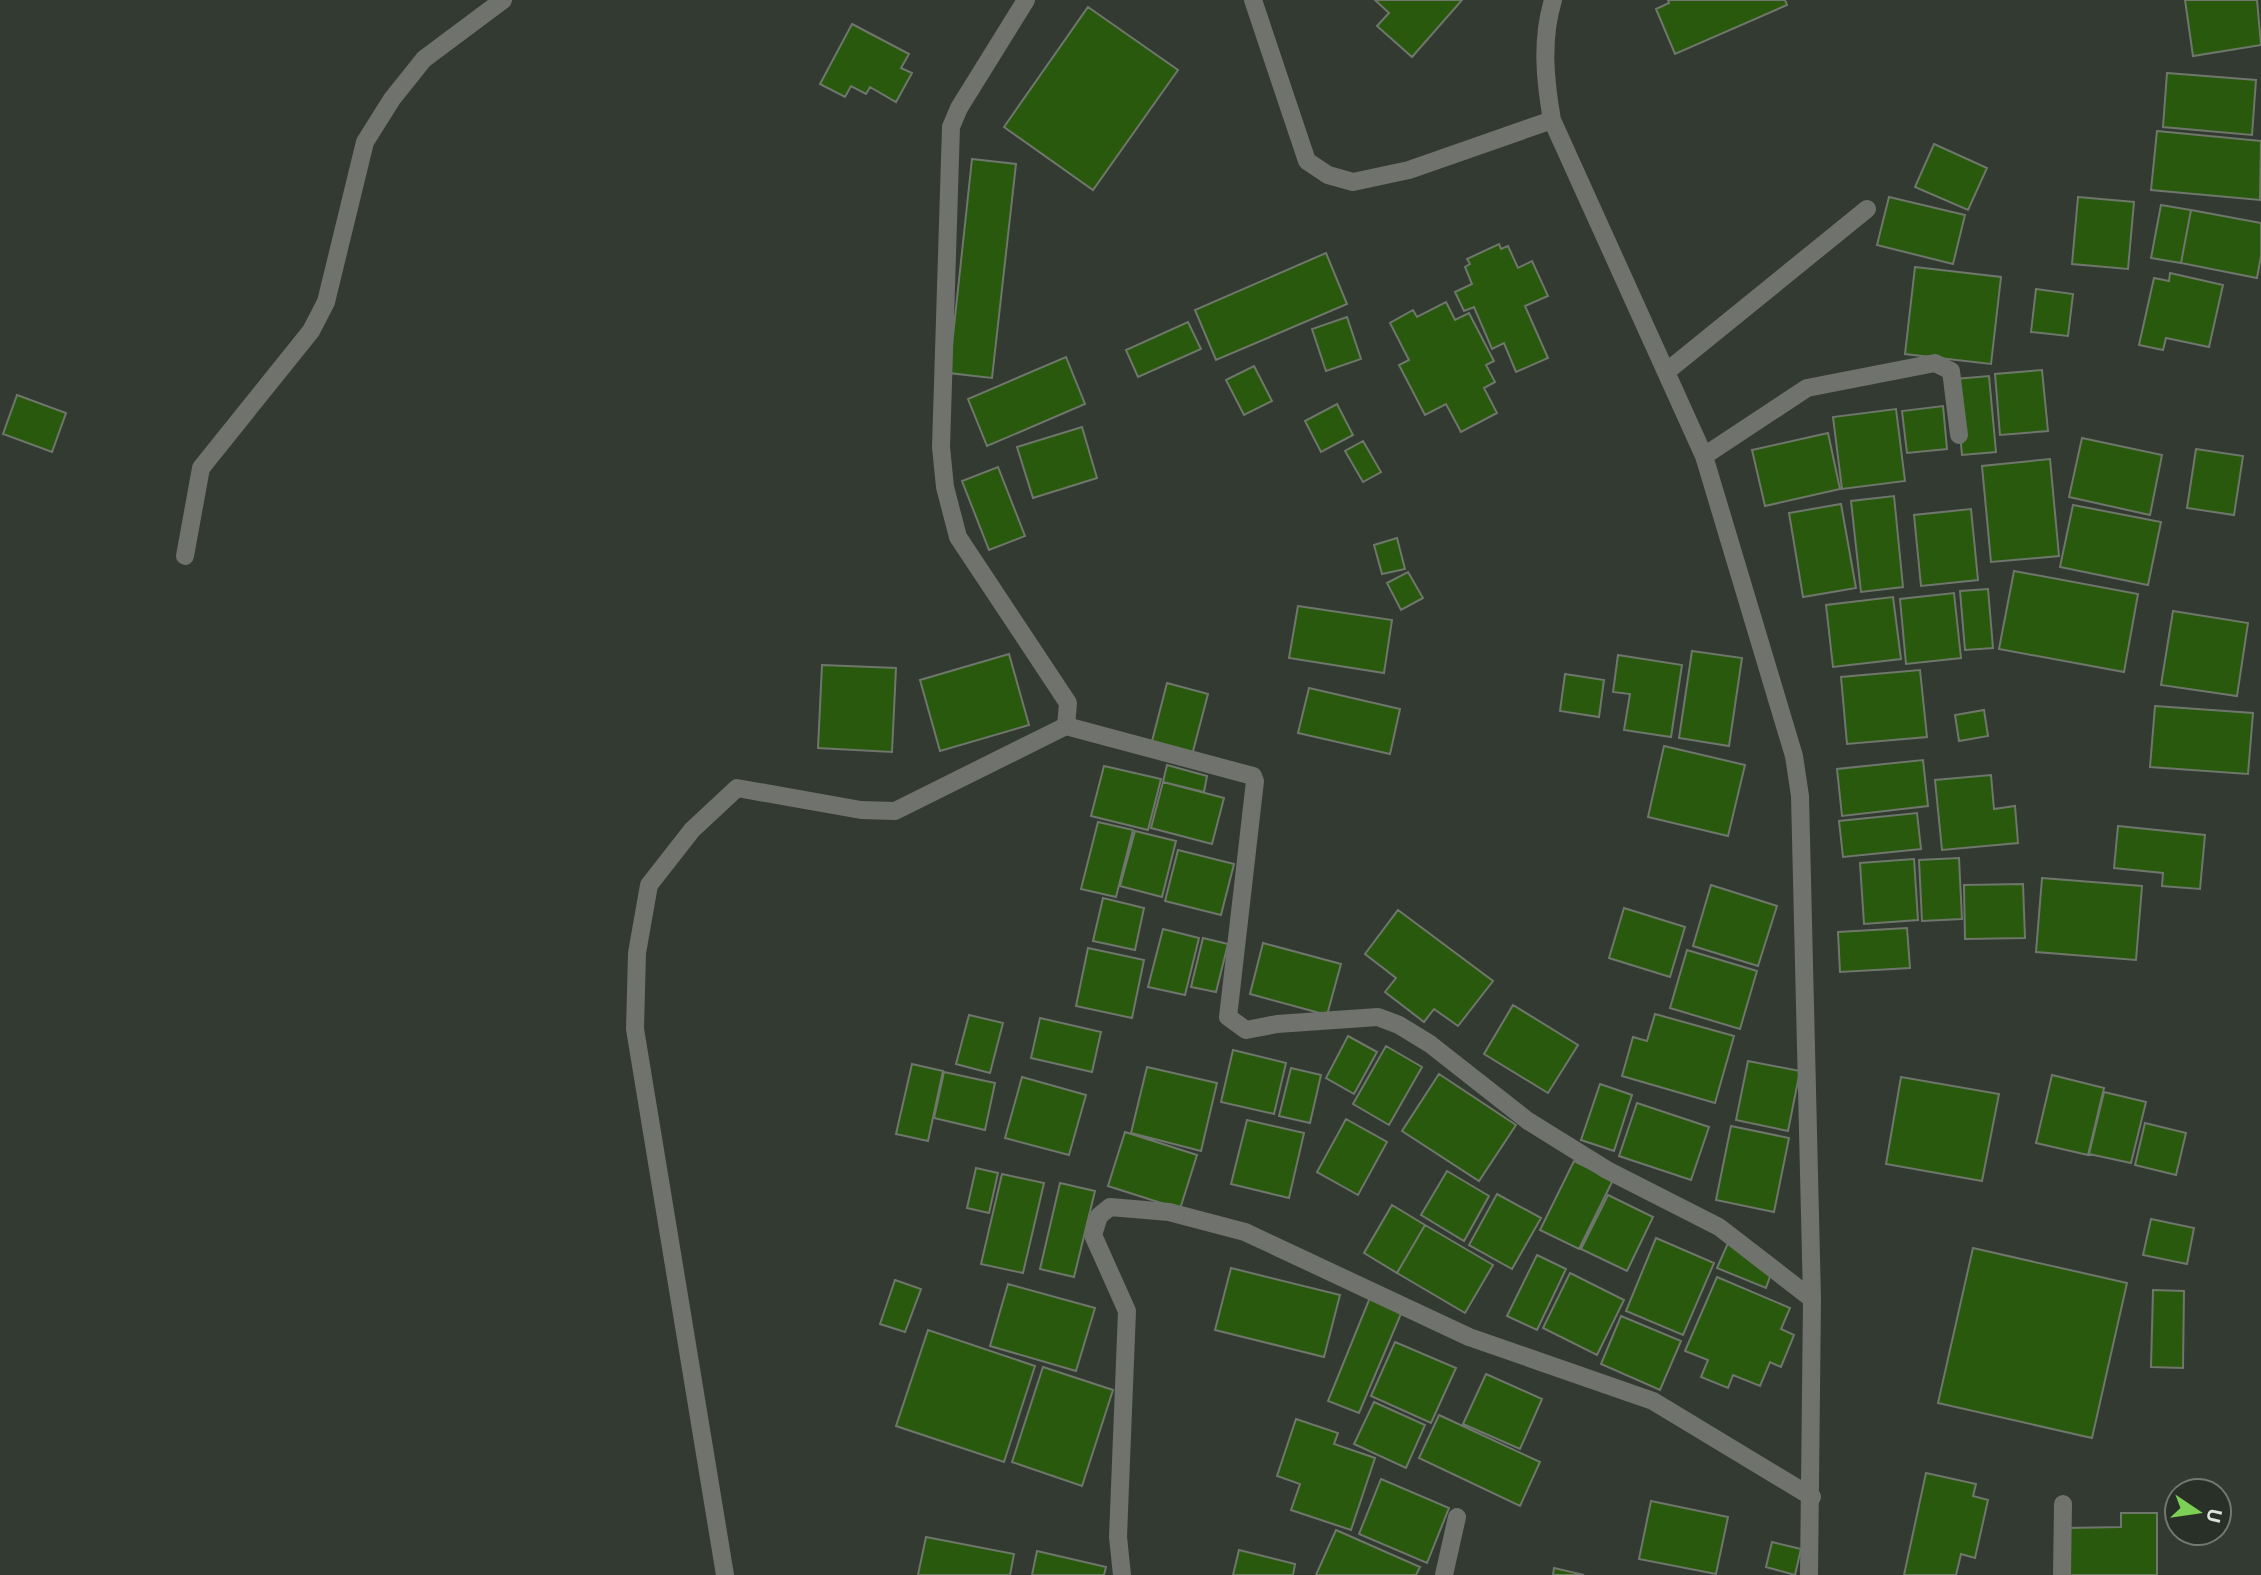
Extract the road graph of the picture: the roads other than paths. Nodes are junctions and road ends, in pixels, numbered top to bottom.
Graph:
1 (503, 0) edge
2 (1026, 0) edge
3 (1254, 0) edge
4 (1553, 0) edge
5 (1552, 120) junction
6 (1867, 209) dead end
7 (1666, 372) junction
8 (1959, 435) dead end
9 (1704, 456) junction
10 (185, 556) dead end
11 (1066, 726) junction
12 (1812, 1299) junction
13 (1812, 1497) junction
14 (2063, 1504) dead end
15 (1457, 1517) dead end
16 (725, 1575) edge
17 (1122, 1575) edge
18 (1444, 1575) edge
19 (1809, 1575) edge
20 (2062, 1575) edge

1 - 10 street
2 - 11 street
3 - 5 street
4 - 5 street
5 - 7 street
6 - 7 street
7 - 9 street
8 - 9 street
9 - 12 street
11 - 12 street
11 - 16 street
12 - 13 street
13 - 17 street
13 - 19 street
14 - 20 street
15 - 18 street

